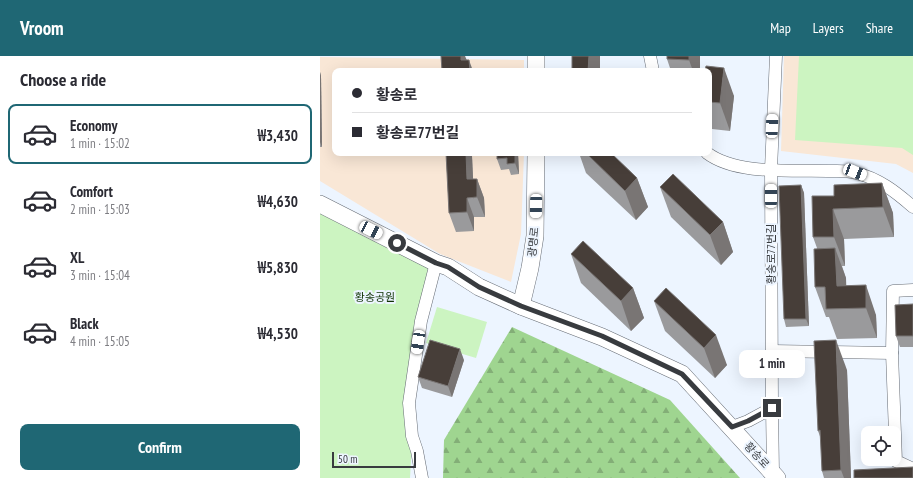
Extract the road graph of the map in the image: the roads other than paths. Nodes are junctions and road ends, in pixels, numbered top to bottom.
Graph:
1 (536, 56) edge
2 (650, 56) edge
3 (776, 56) edge
4 (536, 68) edge
5 (652, 68) edge
6 (536, 156) edge
7 (710, 156) edge
8 (770, 169) junction
9 (320, 204) edge
10 (913, 206) edge
11 (436, 263) junction
12 (913, 290) edge
13 (521, 306) junction
14 (772, 351) junction
15 (892, 354) junction
16 (772, 408) junction
17 (732, 427) junction
18 (913, 469) edge
19 (775, 476) edge
20 (422, 478) edge

1 - 4 street
2 - 5 street
3 - 8 street, 황송로77번길
6 - 13 street, 광명로
7 - 8 street
8 - 10 street
8 - 14 street, 황송로77번길
9 - 11 street, 황송로
11 - 13 street, 황송로
11 - 20 street
12 - 15 street
13 - 17 street, 황송로
14 - 15 street
14 - 16 street, 황송로77번길
15 - 18 street
16 - 17 street
16 - 19 street, 황송로77번길
17 - 19 street, 황송로

